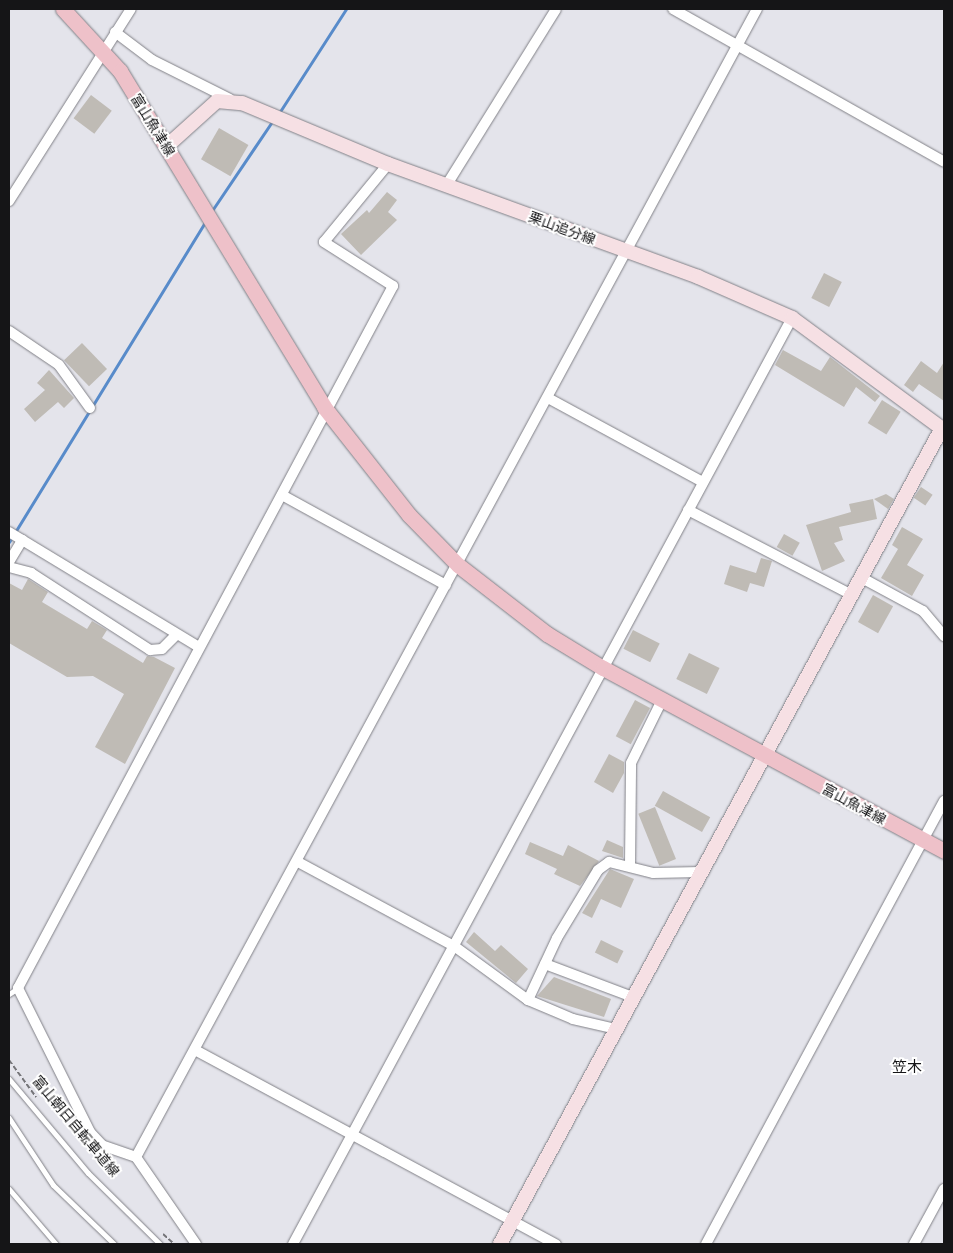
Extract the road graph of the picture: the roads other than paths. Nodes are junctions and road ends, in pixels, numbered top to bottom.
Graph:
1 (63, 9) edge
2 (131, 9) edge
3 (556, 9) edge
4 (673, 9) edge
5 (757, 9) edge
6 (115, 32) junction
7 (736, 48) junction
8 (103, 49) junction
9 (230, 99) junction
10 (167, 146) junction
11 (944, 162) edge
12 (388, 164) junction
13 (446, 186) junction
14 (9, 201) edge
15 (626, 251) junction
16 (792, 318) junction
17 (9, 331) edge
18 (548, 398) junction
19 (324, 407) junction
20 (90, 408) dead end
21 (943, 429) edge
22 (703, 482) junction
23 (282, 495) junction
24 (688, 510) junction
25 (9, 532) edge
26 (22, 540) junction
27 (9, 562) edge
28 (458, 565) junction
29 (9, 567) edge
30 (862, 578) junction
31 (446, 585) junction
32 (852, 595) junction
33 (940, 623) edge
34 (176, 634) junction
35 (944, 636) edge
36 (199, 648) junction
37 (603, 668) junction
38 (662, 700) junction
39 (764, 756) junction
40 (944, 802) edge
41 (923, 840) junction
42 (944, 851) edge
43 (298, 862) junction
44 (630, 865) junction
45 (701, 872) junction
46 (454, 946) junction
47 (545, 964) junction
48 (18, 988) junction
49 (9, 994) edge
50 (633, 997) junction
51 (528, 1000) junction
52 (616, 1029) junction
53 (195, 1050) junction
54 (9, 1079) edge
55 (9, 1118) edge
56 (353, 1135) junction
57 (136, 1157) junction
58 (9, 1189) edge
59 (944, 1189) edge
60 (512, 1222) junction
61 (56, 1244) edge
62 (114, 1244) edge
63 (160, 1244) edge
64 (196, 1244) edge
65 (293, 1244) edge
66 (500, 1244) edge
67 (556, 1244) edge
68 (706, 1244) edge
69 (914, 1244) edge

1 - 8 main road, 富山魚津線
2 - 6 street
3 - 13 street
4 - 7 street
5 - 7 street
6 - 8 street
6 - 9 street
7 - 11 street
7 - 15 street
8 - 10 main road, 富山魚津線
8 - 14 street
9 - 10 street
9 - 12 street, 栗山追分線
10 - 19 main road, 富山魚津線
12 - 13 street, 栗山追分線
12 - 19 street
13 - 15 street, 栗山追分線
15 - 16 street, 栗山追分線
15 - 18 street
16 - 21 street, 栗山追分線
16 - 22 street
17 - 20 street
18 - 22 street
18 - 28 street
19 - 23 street
19 - 28 main road, 富山魚津線
21 - 30 street
22 - 24 street
23 - 31 street
23 - 36 street
24 - 32 street
24 - 37 street
25 - 26 street
26 - 27 street
26 - 34 street
28 - 31 street
28 - 37 main road, 富山魚津線
29 - 34 street
30 - 32 street
30 - 33 street
31 - 43 street
32 - 39 street
33 - 35 street
34 - 36 street
36 - 48 street
37 - 38 main road, 富山魚津線
37 - 46 street
38 - 39 main road, 富山魚津線
38 - 44 street
39 - 41 main road, 富山魚津線
39 - 45 street
40 - 41 street
41 - 42 main road, 富山魚津線
41 - 68 street
43 - 46 street
43 - 53 street
44 - 45 street
44 - 47 street
45 - 50 street
46 - 51 street
46 - 56 street
47 - 50 street
47 - 51 street
48 - 49 lane
48 - 57 street
50 - 52 street
51 - 52 street
52 - 60 street
53 - 56 street
53 - 57 street
54 - 63 lane
55 - 62 lane
56 - 60 street
56 - 65 street
57 - 64 street
58 - 61 lane
59 - 69 street
60 - 66 street
60 - 67 street

